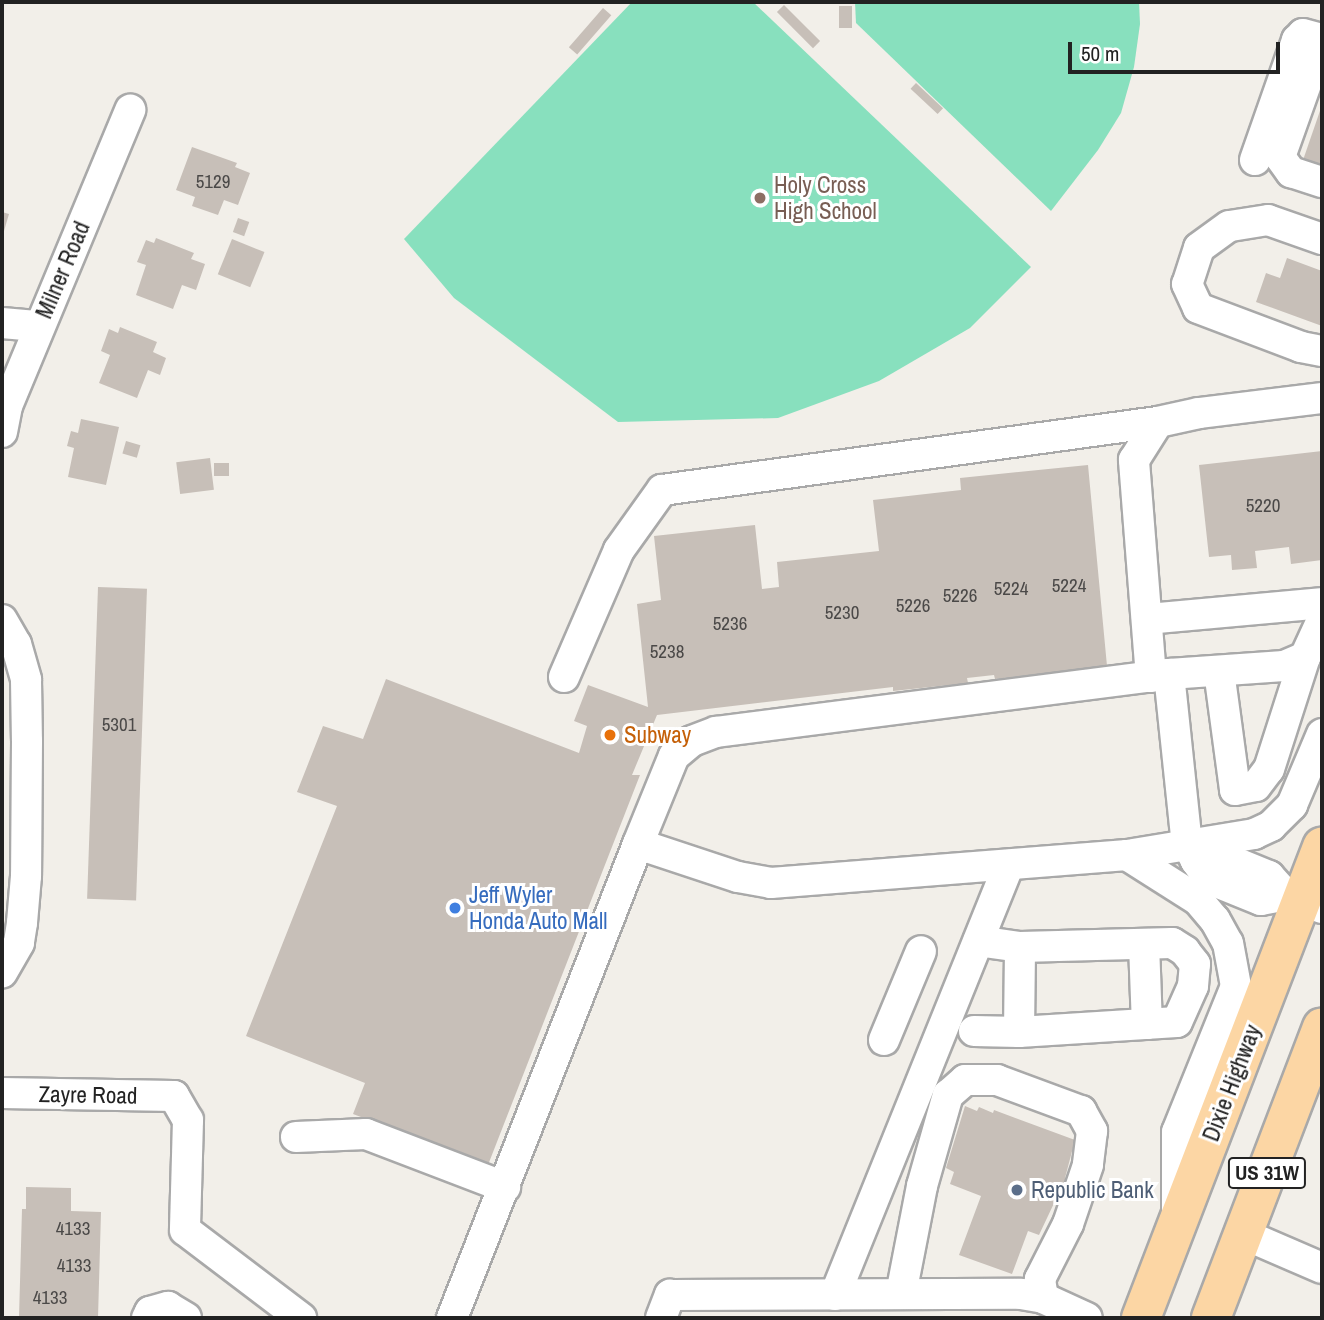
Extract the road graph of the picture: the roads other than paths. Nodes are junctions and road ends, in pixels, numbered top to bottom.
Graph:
1 (1322, 39) edge
2 (130, 110) dead end
3 (1255, 160) dead end
4 (1322, 182) edge
5 (1322, 239) edge
6 (2, 323) edge
7 (39, 327) junction
8 (1322, 351) edge
9 (1322, 398) edge
10 (1158, 422) junction
11 (2, 432) edge
12 (1322, 603) edge
13 (1147, 619) junction
14 (2, 620) edge
15 (1322, 620) edge
16 (1305, 657) junction
17 (1219, 670) junction
18 (1160, 675) junction
19 (564, 677) dead end
20 (1322, 734) edge
21 (638, 844) junction
22 (1322, 847) edge
23 (1191, 852) junction
24 (1127, 855) junction
25 (1009, 865) junction
26 (1304, 901) edge
27 (978, 941) junction
28 (1144, 944) junction
29 (1020, 947) junction
30 (921, 951) dead end
31 (2, 972) edge
32 (946, 1020) junction
33 (1147, 1024) junction
34 (1322, 1027) edge
35 (974, 1031) junction
36 (1019, 1032) junction
37 (884, 1040) dead end
38 (996, 1080) junction
39 (2, 1093) edge
40 (296, 1137) dead end
41 (505, 1187) junction
42 (1177, 1225) junction
43 (1243, 1234) junction
44 (1322, 1268) edge
45 (835, 1294) junction
46 (901, 1294) junction
47 (1043, 1298) junction
48 (1216, 1317) edge
49 (146, 1318) edge
50 (186, 1318) edge
51 (301, 1318) edge
52 (452, 1318) edge
53 (661, 1318) edge
54 (1087, 1318) edge
55 (1141, 1318) edge

1 - 3 street
1 - 4 street
2 - 7 street, Milner Road
5 - 8 street
6 - 7 street
7 - 11 street, Milner Road
9 - 10 street
10 - 13 street
10 - 19 street
12 - 13 street
13 - 18 street
14 - 31 street
15 - 16 street
16 - 17 street
16 - 17 street
17 - 18 street
18 - 21 street
18 - 23 street
20 - 23 street
21 - 25 street
21 - 41 street
22 - 26 main road, Dixie Highway / US 31W
23 - 24 street
23 - 26 street
24 - 25 street
24 - 42 street
25 - 27 street
26 - 42 main road, Dixie Highway / US 31W
27 - 29 street
27 - 32 street
28 - 29 street
28 - 33 street
28 - 33 street
29 - 36 street
30 - 37 street
32 - 35 street
32 - 45 street
33 - 36 street
34 - 43 main road, US 31W
35 - 36 street
35 - 38 street
38 - 46 street
38 - 47 street
39 - 51 street, Zayre Road
40 - 41 street
41 - 52 street
42 - 55 main road, Dixie Highway / US 31W
43 - 44 street
43 - 48 main road, US 31W
45 - 46 street
45 - 53 street
46 - 47 street
47 - 54 street
49 - 50 street

